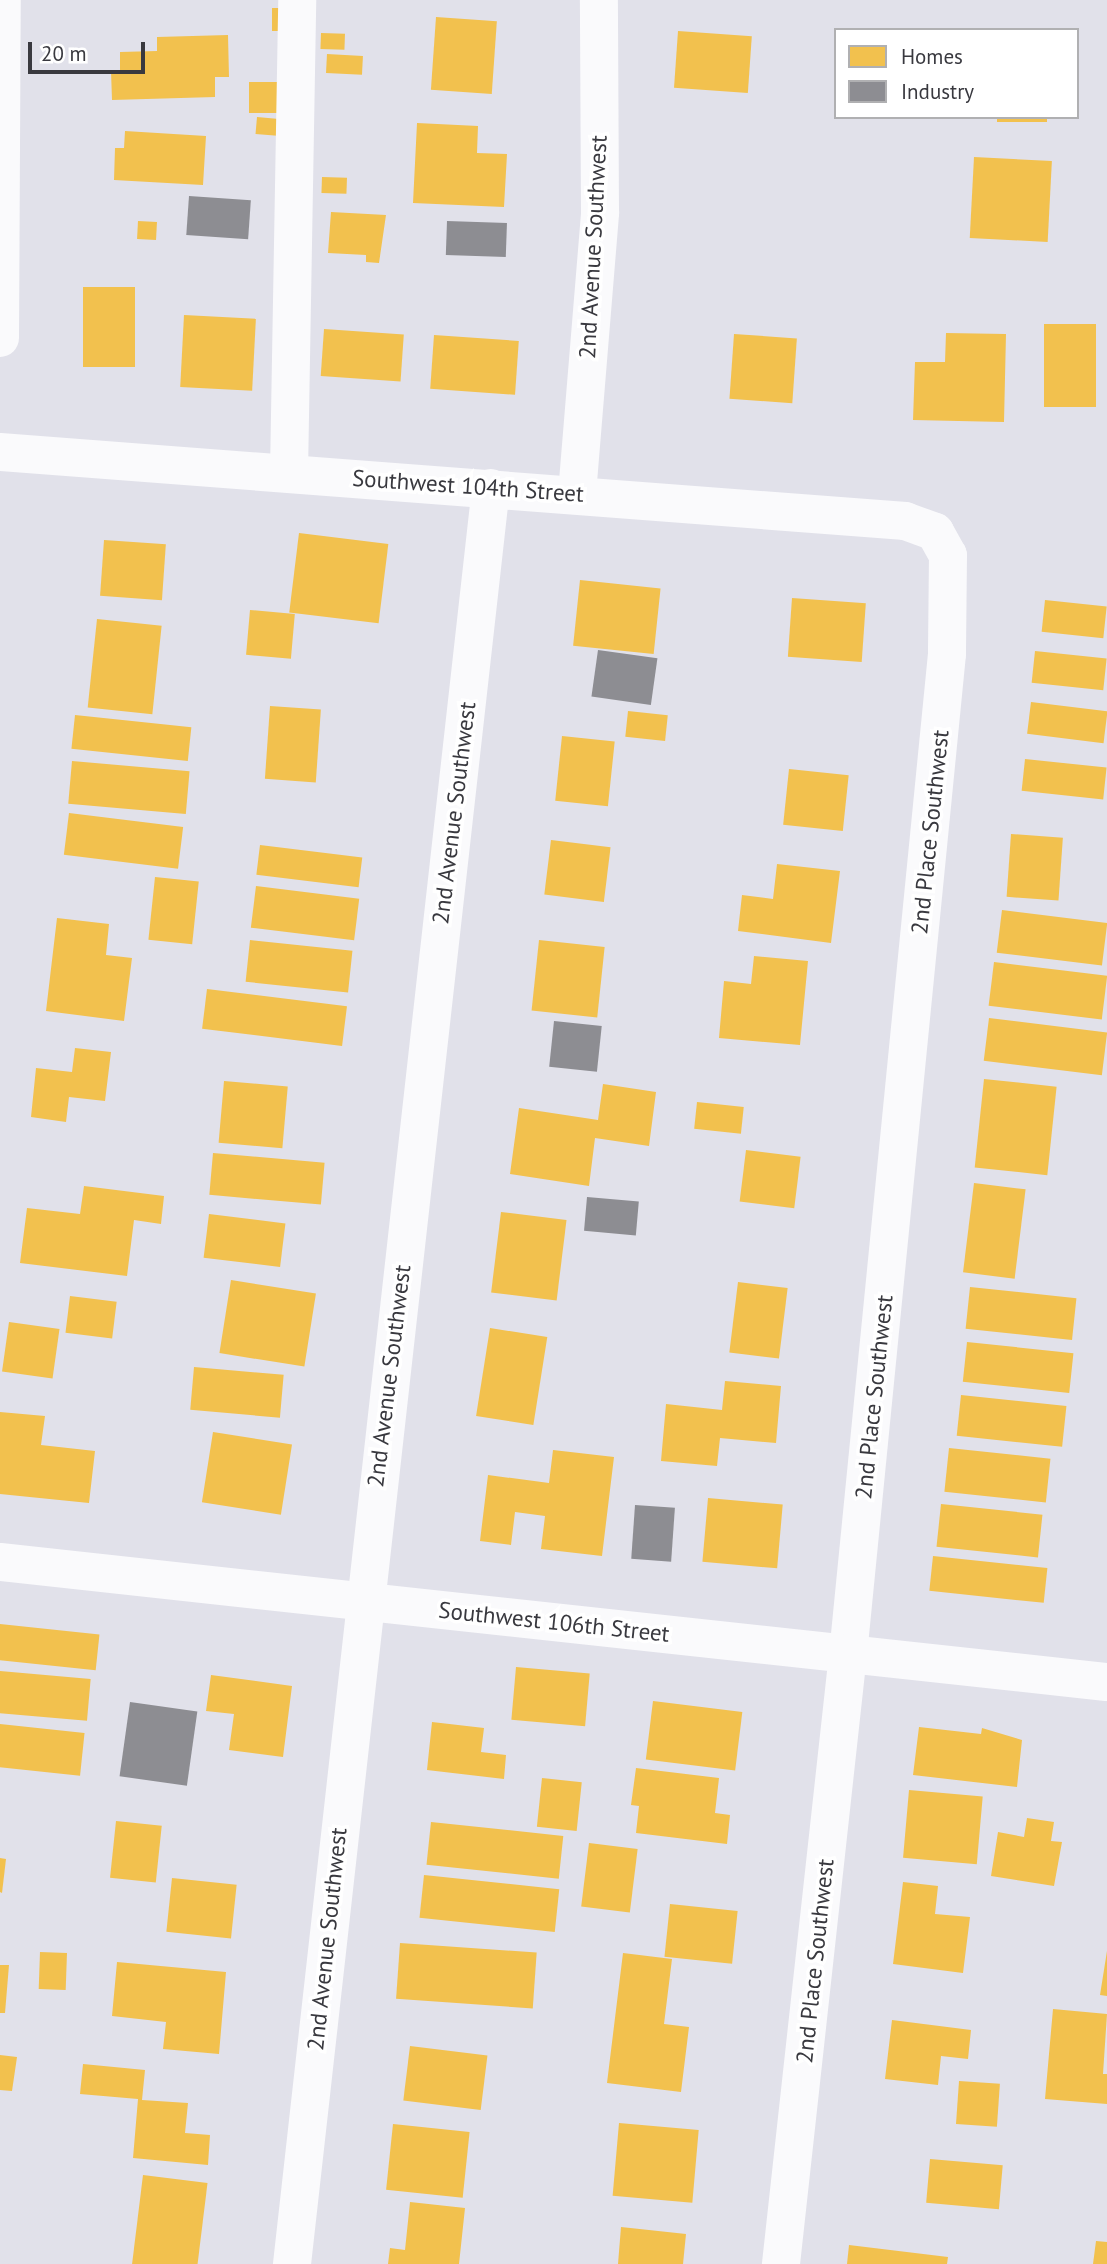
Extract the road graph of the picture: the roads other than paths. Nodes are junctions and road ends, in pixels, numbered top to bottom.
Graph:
1 (2, 0) edge
2 (296, 0) edge
3 (599, 0) edge
4 (0, 338) edge
5 (0, 452) edge
6 (289, 473) junction
7 (491, 488) junction
8 (577, 494) junction
9 (935, 532) joint
10 (0, 1562) edge
11 (363, 1601) junction
12 (848, 1654) junction
13 (1107, 1682) edge
14 (292, 2264) edge
15 (781, 2264) edge

1 - 4 street
2 - 6 street
3 - 8 street, 2nd Avenue Southwest
5 - 6 street, Southwest 104th Street
6 - 7 street, Southwest 104th Street
7 - 8 street, Southwest 104th Street
7 - 11 street, 2nd Avenue Southwest
8 - 9 street, Southwest 104th Street
9 - 12 street, 2nd Place Southwest
10 - 11 street, Southwest 106th Street
11 - 12 street, Southwest 106th Street
11 - 14 street, 2nd Avenue Southwest
12 - 13 street, Southwest 106th Street
12 - 15 street, 2nd Place Southwest

